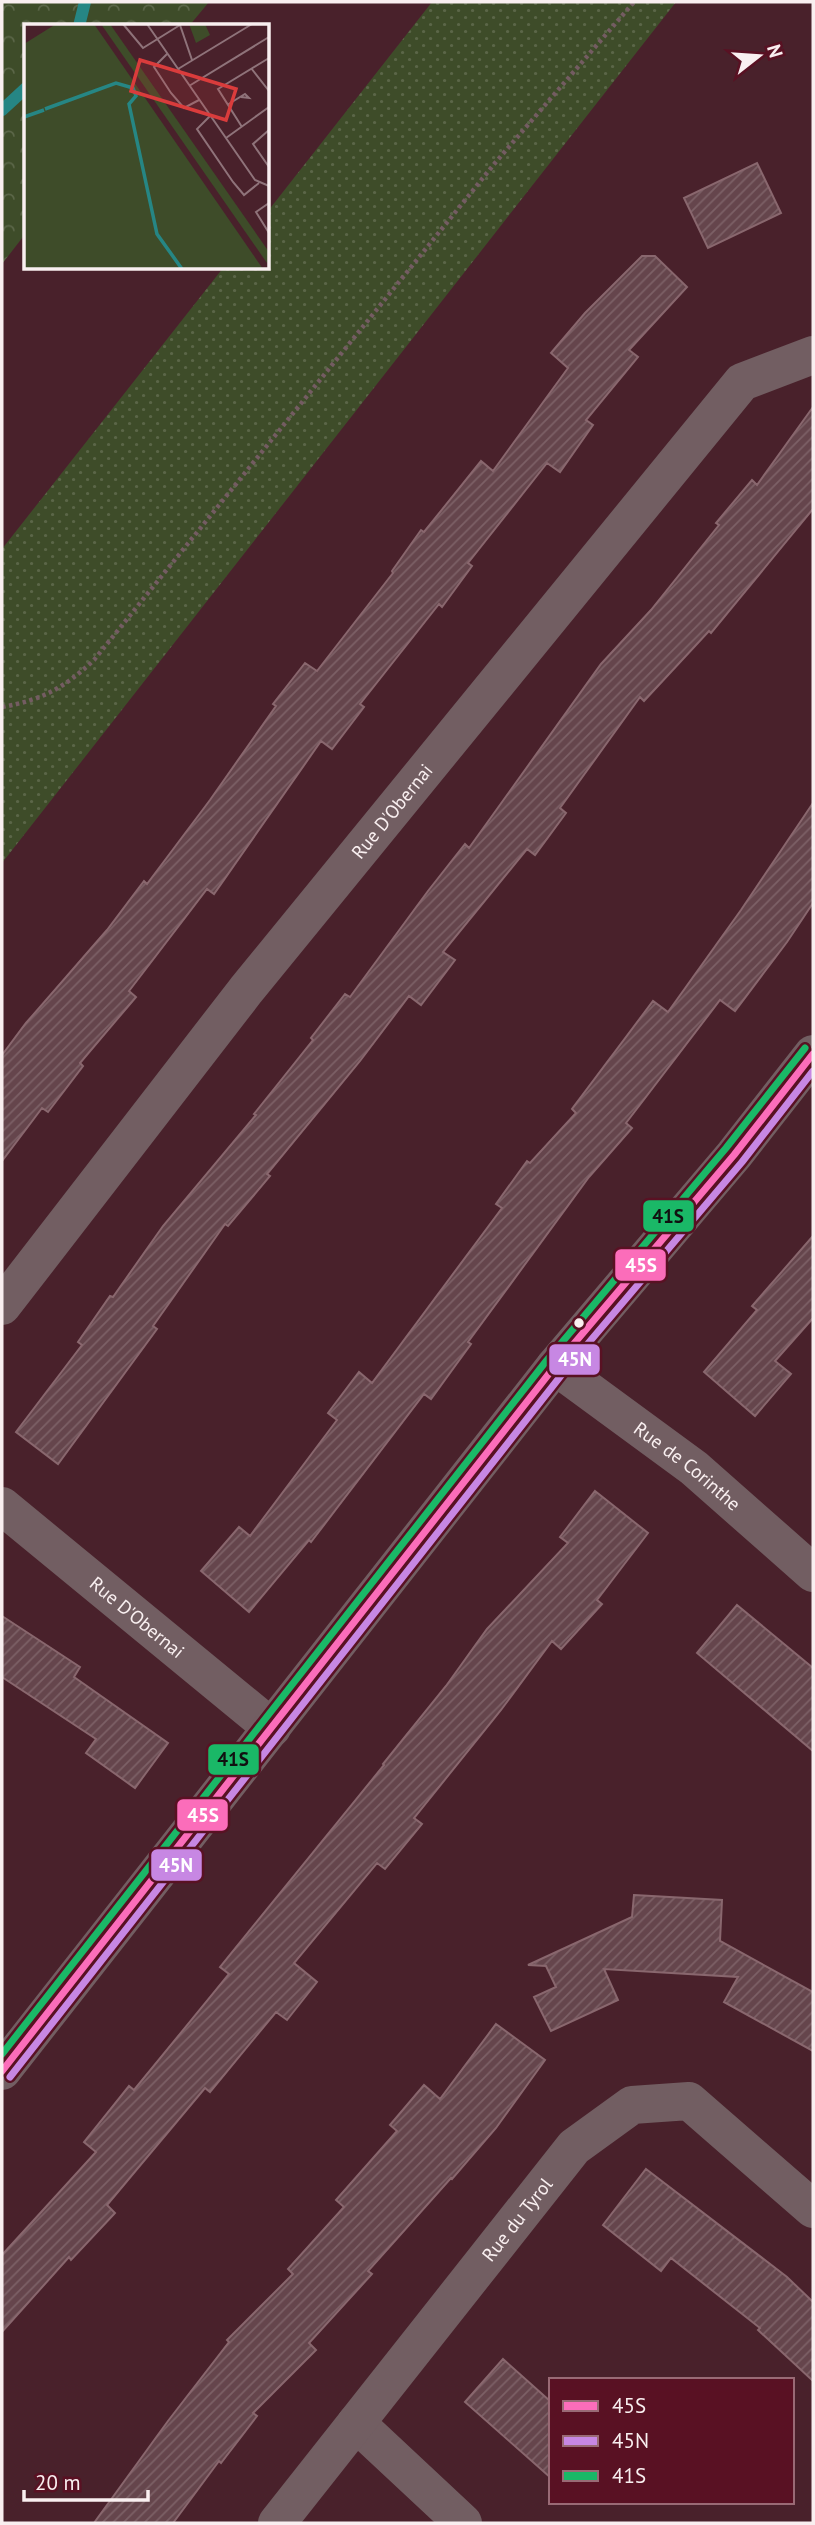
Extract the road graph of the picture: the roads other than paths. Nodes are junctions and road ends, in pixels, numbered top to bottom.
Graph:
1 (813, 355) edge
2 (813, 1054) edge
3 (2, 1306) edge
4 (555, 1366) junction
5 (2, 1506) edge
6 (813, 1573) edge
7 (272, 1728) junction
8 (2, 2071) edge
9 (813, 2209) edge
10 (356, 2423) junction
11 (277, 2523) edge
12 (463, 2523) edge

1 - 3 street, Rue D'Obernai
2 - 4 street
4 - 6 street, Rue de Corinthe
4 - 7 street
5 - 7 street, Rue D'Obernai
7 - 8 street
9 - 10 street, Rue du Tyrol
10 - 11 street, Rue du Tyrol
10 - 12 street

